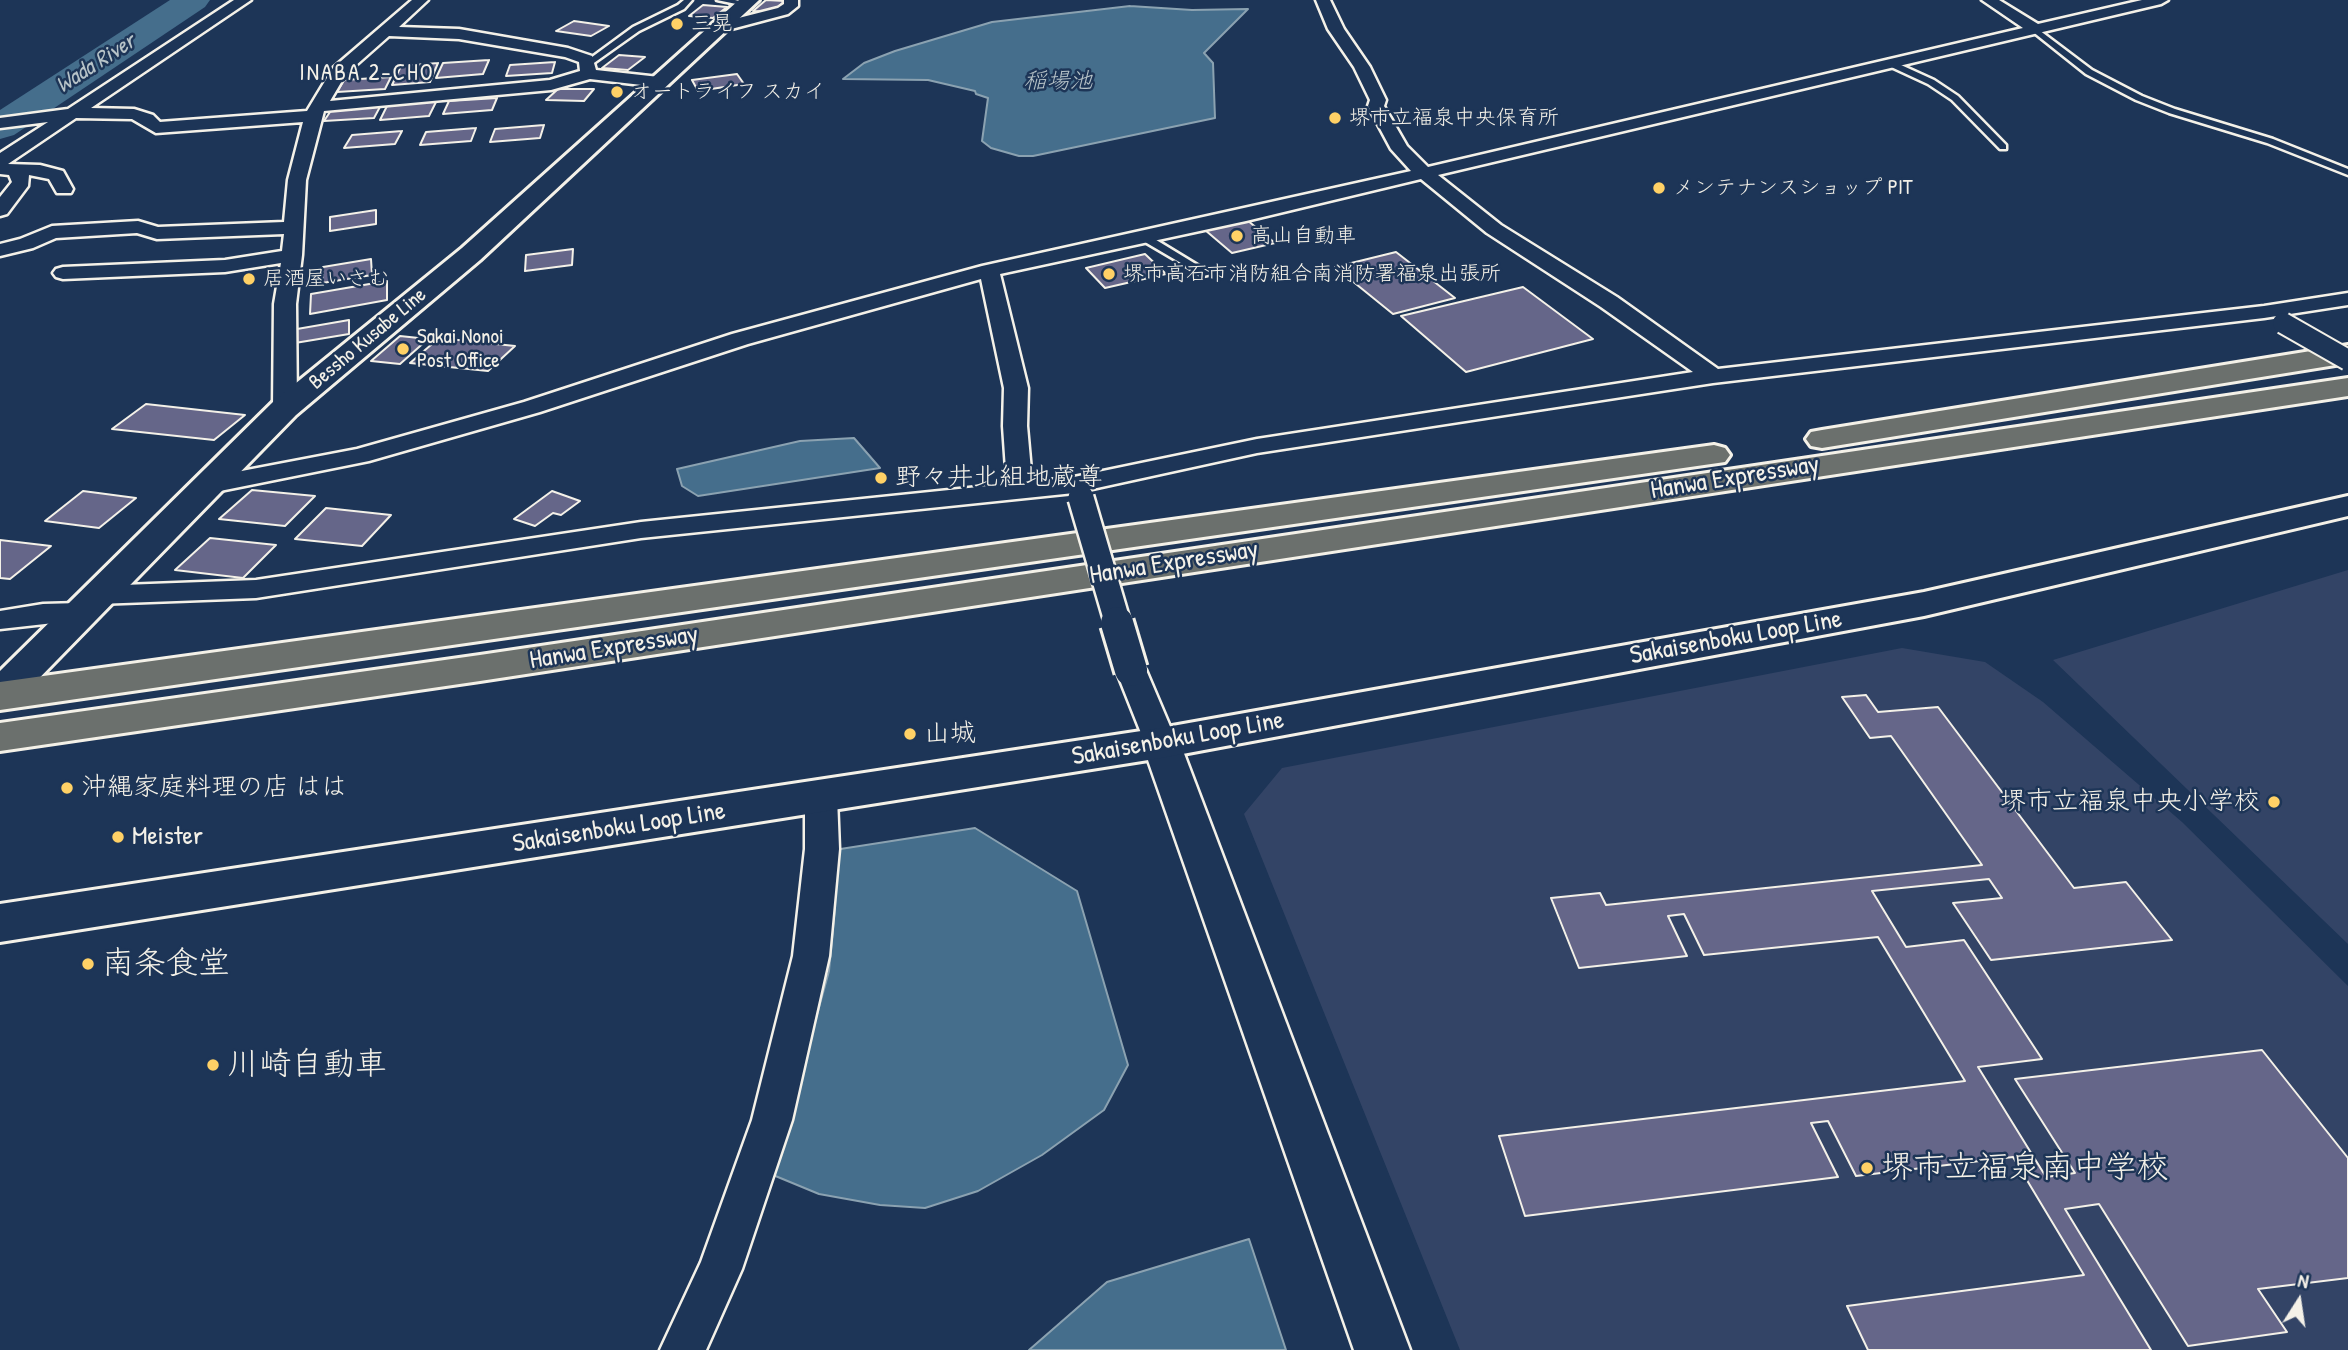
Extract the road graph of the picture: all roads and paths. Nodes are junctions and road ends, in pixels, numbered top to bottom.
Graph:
1 (244, 0) edge
2 (421, 0) edge
3 (688, 0) edge
4 (791, 0) edge
5 (1322, 0) edge
6 (1989, 0) edge
7 (2161, 0) edge
8 (734, 8) edge
9 (2035, 29) junction
10 (385, 32) junction
11 (1890, 63) junction
12 (588, 69) junction
13 (659, 82) junction
14 (315, 112) junction
15 (73, 113) junction
16 (0, 124) edge
17 (2003, 148) dead end
18 (5, 167) edge
19 (2348, 172) edge
20 (1424, 173) junction
21 (64, 189) dead end
22 (0, 210) edge
23 (294, 228) junction
24 (1144, 237) junction
25 (0, 250) edge
26 (292, 256) junction
27 (989, 270) junction
28 (63, 272) dead end
29 (1207, 275) dead end
30 (2348, 299) edge
31 (2264, 312) junction
32 (2348, 354) edge
33 (2348, 360) edge
34 (1713, 376) junction
35 (2348, 387) edge
36 (285, 408) junction
37 (205, 486) junction
38 (1020, 489) junction
39 (1078, 492) junction
40 (2348, 506) edge
41 (89, 604) junction
42 (0, 620) edge
43 (0, 695) edge
44 (0, 737) edge
45 (1161, 743) junction
46 (821, 797) junction
47 (0, 923) edge
48 (683, 1350) edge
49 (1382, 1350) edge

1 - 15 street
2 - 10 street
3 - 12 lane
4 - 8 street
5 - 20 street
6 - 9 street
7 - 9 street
8 - 13 main road, Bessho Kusabe Line
9 - 11 street
9 - 19 lane
10 - 12 street
10 - 14 street
11 - 17 lane
11 - 20 street
12 - 13 street
12 - 14 street
13 - 36 main road, Bessho Kusabe Line
14 - 15 street
14 - 23 street
15 - 16 street
15 - 18 street
18 - 21 street
18 - 22 street
20 - 24 street
20 - 34 street
23 - 25 street
23 - 26 street
24 - 27 street
24 - 29 lane
26 - 28 street
26 - 36 street
27 - 37 street
27 - 38 street
30 - 31 street
31 - 33 street, bridge
31 - 34 street
32 - 43 highway, Hanwa Expressway
34 - 39 street
35 - 44 highway, Hanwa Expressway
36 - 37 main road, Bessho Kusabe Line
37 - 41 main road, Bessho Kusabe Line
38 - 39 street
38 - 41 street
39 - 45 street, bridge
40 - 45 main road, Sakaisenboku Loop Line
41 - 42 street
41 - 43 main road, Bessho Kusabe Line
45 - 46 main road, Sakaisenboku Loop Line
45 - 49 street
46 - 47 main road, Sakaisenboku Loop Line
46 - 48 street

